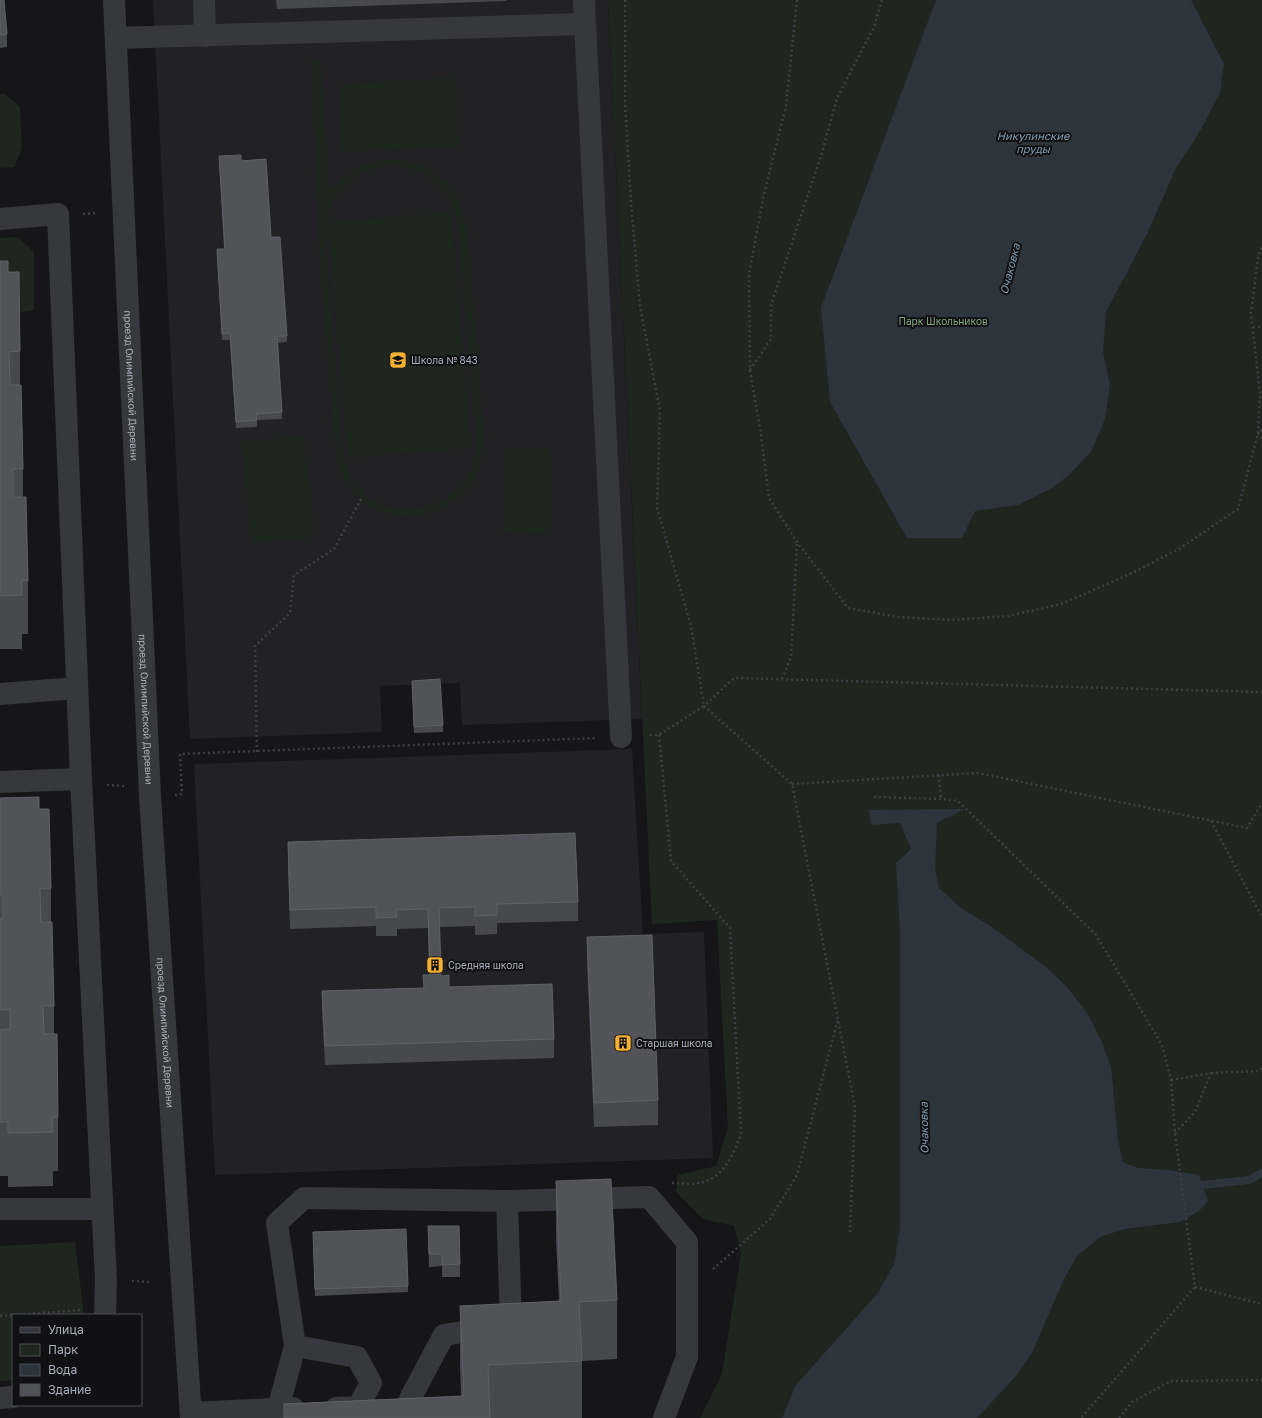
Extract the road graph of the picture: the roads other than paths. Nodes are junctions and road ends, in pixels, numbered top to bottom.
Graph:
1 (114, 0) edge
2 (204, 0) edge
3 (584, 0) edge
4 (585, 24) junction
5 (205, 36) junction
6 (116, 38) junction
7 (0, 219) edge
8 (77, 688) junction
9 (0, 694) edge
10 (621, 737) road end
11 (81, 779) junction
12 (0, 782) edge
13 (507, 1201) junction
14 (0, 1209) edge
15 (102, 1209) junction
16 (105, 1311) edge
17 (295, 1346) junction
18 (12, 1397) edge
19 (0, 1398) edge
20 (410, 1399) edge
21 (278, 1409) junction
22 (254, 1414) edge
23 (191, 1416) edge
24 (664, 1418) edge

1 - 6 street, проезд Олимпийской Деревни
2 - 5 street
3 - 4 street
4 - 5 street
4 - 10 street
5 - 6 street
6 - 23 street, проезд Олимпийской Деревни
7 - 8 street
8 - 9 street
8 - 11 street
11 - 12 street
11 - 15 street
13 - 17 street
13 - 20 street
13 - 24 street
14 - 15 street
15 - 16 street
17 - 21 street
17 - 21 street
18 - 19 street
21 - 22 street
22 - 23 street

